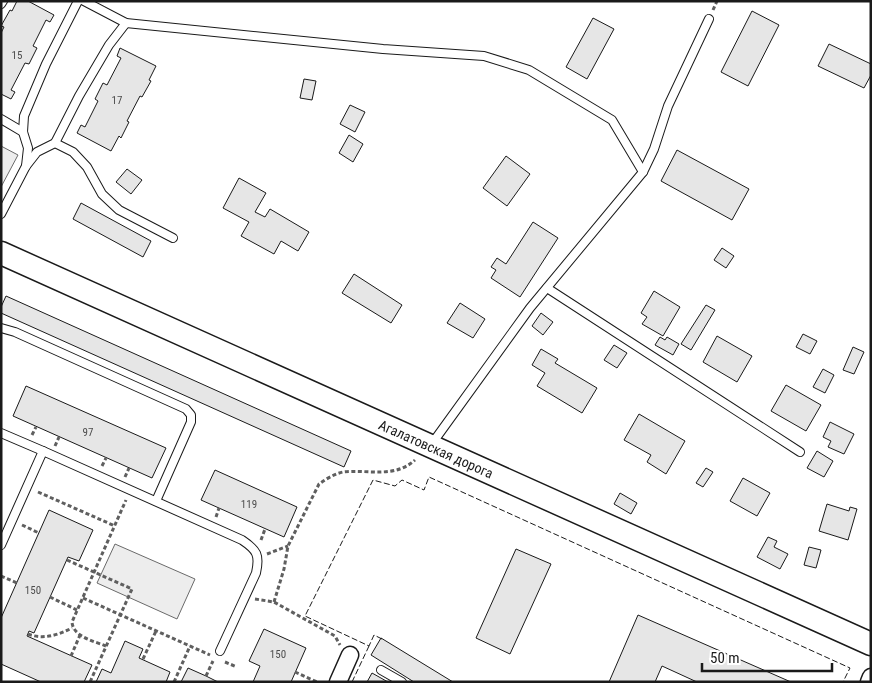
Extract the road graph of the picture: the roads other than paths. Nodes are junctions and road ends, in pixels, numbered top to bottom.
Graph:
1 (78, 1) edge
2 (84, 1) edge
3 (709, 18) dead end
4 (126, 23) junction
5 (1, 119) edge
6 (23, 132) junction
7 (55, 143) junction
8 (26, 166) junction
9 (643, 172) junction
10 (1, 214) edge
11 (173, 238) dead end
12 (1, 253) edge
13 (547, 288) junction
14 (1, 328) edge
15 (1, 433) edge
16 (430, 447) junction
17 (43, 451) junction
18 (800, 452) dead end
19 (156, 501) junction
20 (1, 545) edge
21 (871, 644) edge
22 (350, 655) road end
23 (217, 656) road end
24 (381, 670) dead end
25 (338, 682) edge
26 (402, 682) edge

1 - 6 lane
2 - 4 lane
3 - 9 lane
4 - 7 lane
4 - 9 lane
5 - 6 lane
6 - 8 lane
7 - 8 lane
7 - 11 lane
8 - 10 lane
9 - 13 lane
12 - 16 main road, Агалатовская дорога
13 - 16 lane
13 - 18 lane
14 - 19 lane
15 - 17 lane
16 - 21 main road, Агалатовская дорога
17 - 19 lane
17 - 20 lane
19 - 23 lane
22 - 25 street
24 - 26 lane

